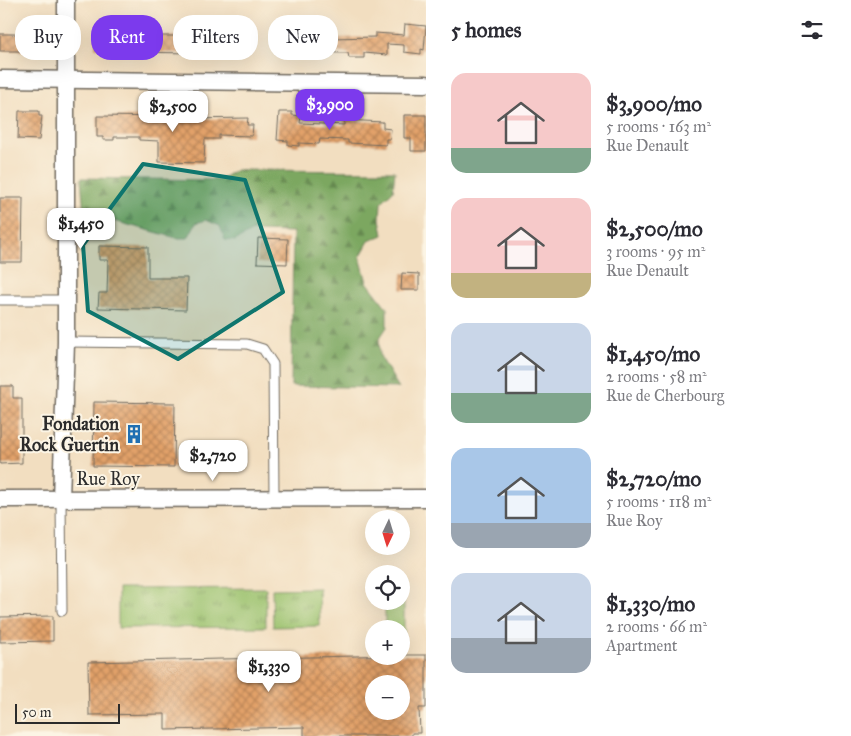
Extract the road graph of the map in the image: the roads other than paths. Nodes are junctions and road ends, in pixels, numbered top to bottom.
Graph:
1 (66, 0) edge
2 (0, 79) edge
3 (65, 79) junction
4 (426, 84) edge
5 (0, 300) edge
6 (66, 300) junction
7 (66, 342) junction
8 (274, 498) junction
9 (426, 498) edge
10 (0, 499) edge
11 (61, 499) junction
12 (62, 611) dead end

1 - 3 street
2 - 3 street
3 - 4 street
3 - 6 street
5 - 6 lane
6 - 7 street
7 - 8 lane
7 - 11 street
8 - 9 street, Rue Roy
8 - 11 street, Rue Roy
10 - 11 street, Rue Roy
11 - 12 lane

